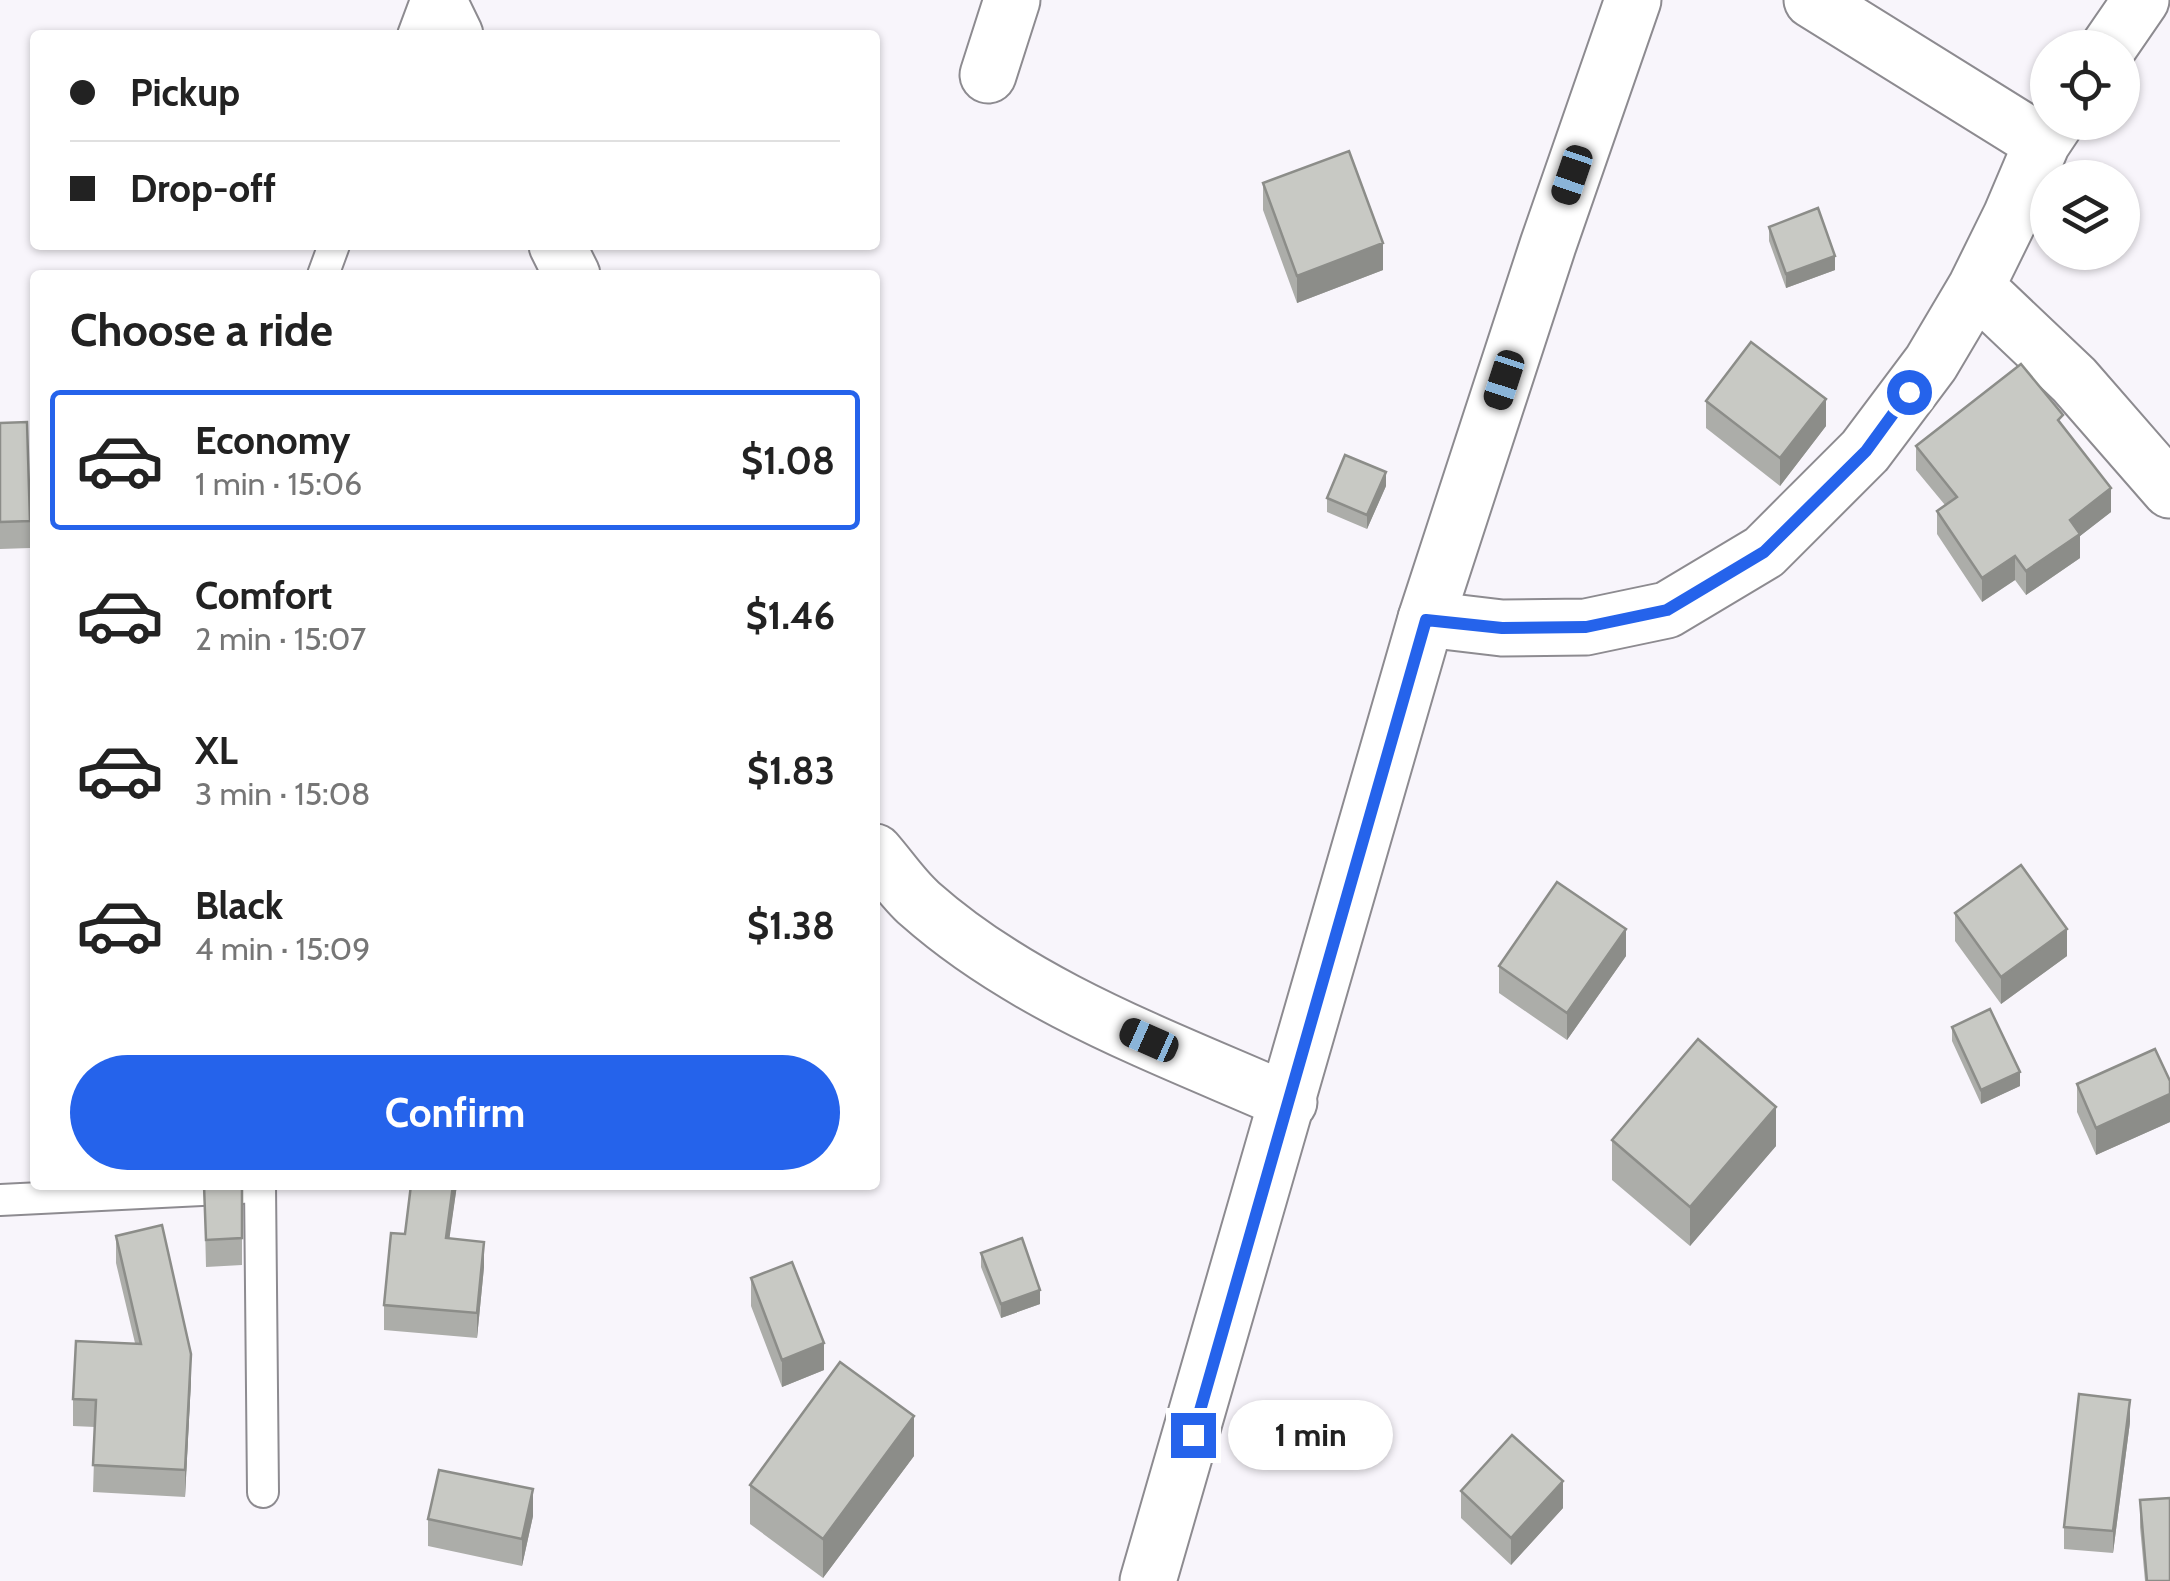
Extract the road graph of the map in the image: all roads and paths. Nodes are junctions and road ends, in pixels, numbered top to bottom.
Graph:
1 (426, 0) edge
2 (438, 0) edge
3 (1012, 0) edge
4 (1633, 0) edge
5 (1812, 0) edge
6 (2140, 0) edge
7 (414, 30) edge
8 (452, 30) edge
9 (2120, 30) edge
10 (988, 75) dead end
11 (2030, 121) edge
12 (2045, 140) edge
13 (1976, 287) junction
14 (2170, 490) edge
15 (1426, 620) junction
16 (880, 858) edge
17 (1289, 1102) junction
18 (186, 1190) edge
19 (260, 1190) edge
20 (0, 1200) edge
21 (264, 1492) dead end
22 (1148, 1581) edge

1 - 7 lane
2 - 8 street
3 - 10 street
4 - 15 street
5 - 11 street
6 - 9 street
12 - 13 street
13 - 14 street
13 - 15 street
15 - 17 street
16 - 17 street
17 - 22 street
18 - 20 lane
19 - 21 lane

